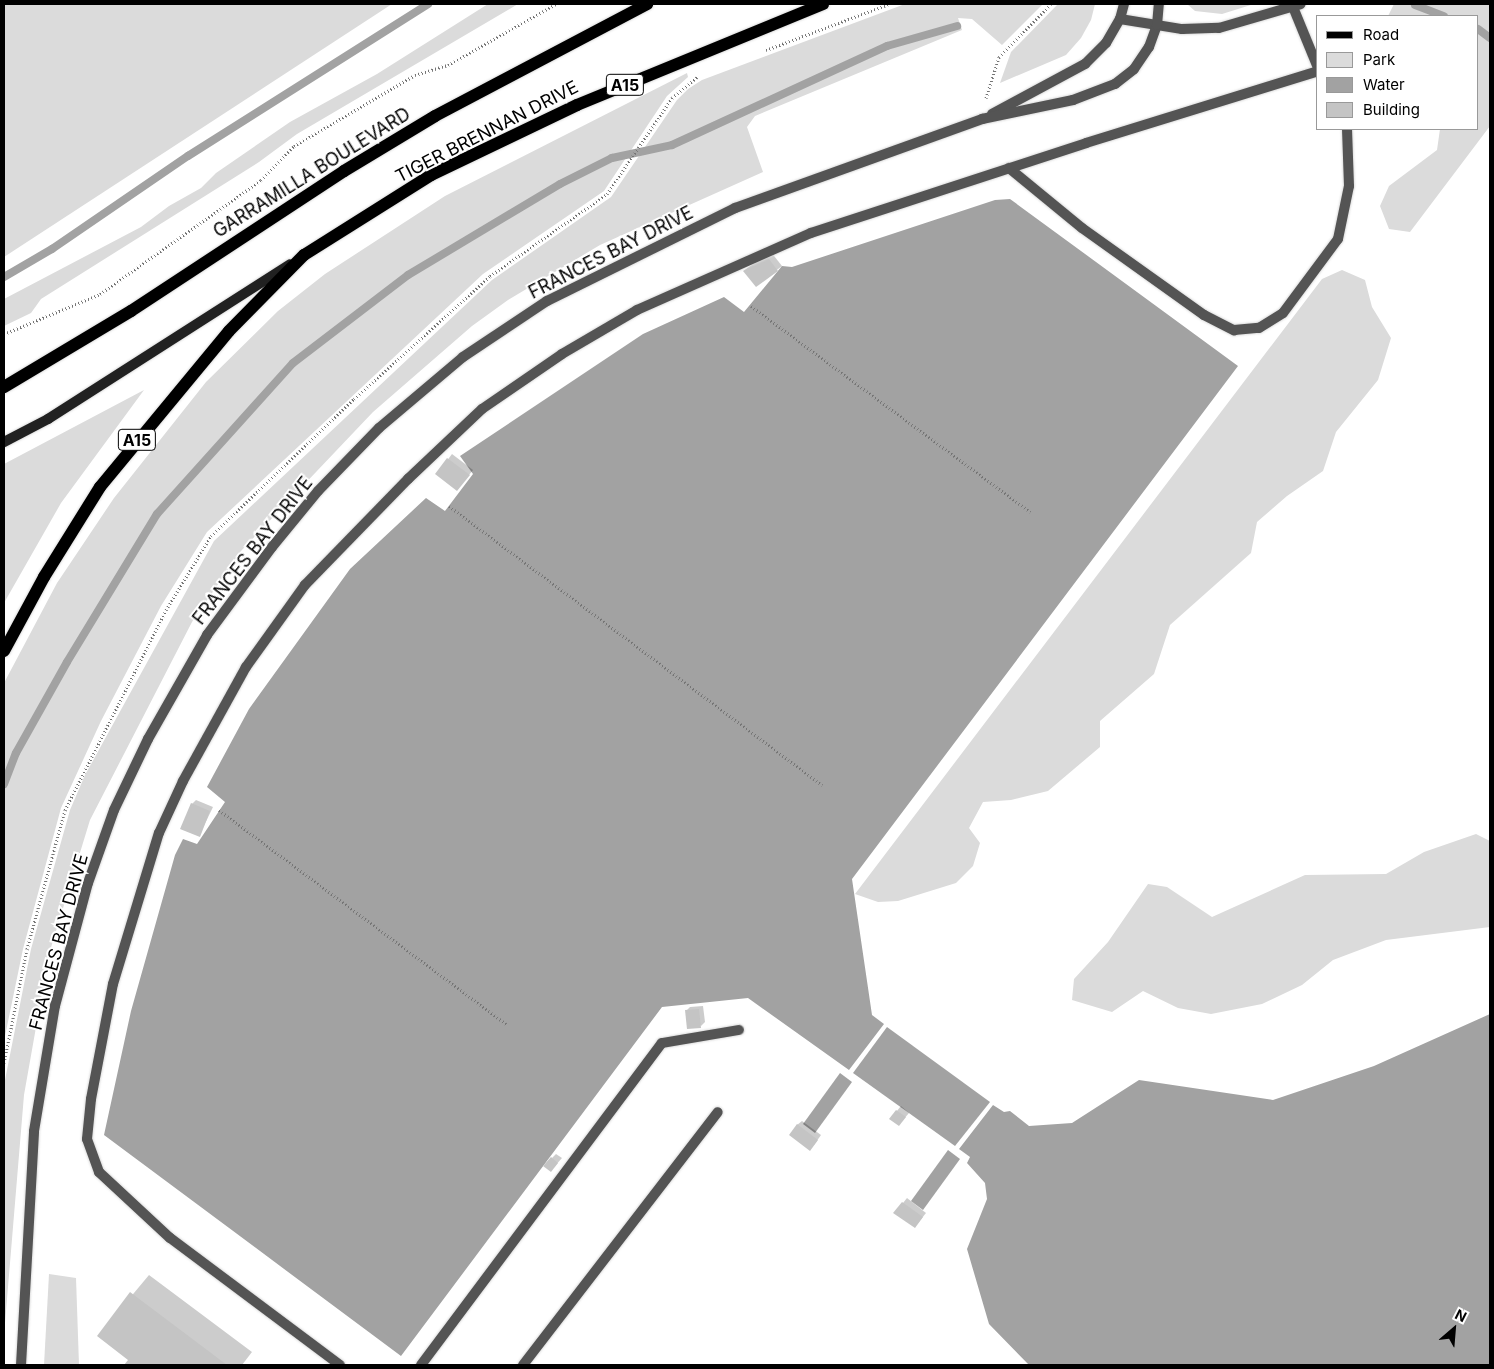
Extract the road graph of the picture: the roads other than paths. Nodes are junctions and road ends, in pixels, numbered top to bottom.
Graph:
1 (647, 4) edge
2 (823, 4) edge
3 (1124, 4) edge
4 (1159, 4) edge
5 (1297, 5) edge
6 (1120, 19) junction
7 (1157, 25) junction
8 (1316, 64) edge
9 (1316, 71) edge
10 (982, 119) junction
11 (1346, 130) edge
12 (1008, 168) junction
13 (304, 256) junction
14 (4, 388) edge
15 (4, 442) edge
16 (4, 650) edge
17 (739, 1030) dead end
18 (718, 1112) dead end
19 (21, 1365) edge
20 (340, 1365) edge
21 (421, 1365) edge
22 (523, 1365) edge

1 - 14 main road, GARRAMILLA BOULEVARD
2 - 13 main road, TIGER BRENNAN DRIVE / A15
3 - 6 street, FRANCES BAY DRIVE
4 - 7 street, FRANCES BAY DRIVE
5 - 7 street
5 - 8 street
6 - 7 street
6 - 10 street, FRANCES BAY DRIVE
7 - 10 street, FRANCES BAY DRIVE
9 - 12 street
10 - 19 street, FRANCES BAY DRIVE
11 - 12 street
12 - 20 street
13 - 15 street
13 - 16 main road, TIGER BRENNAN DRIVE / A15
17 - 21 street
18 - 22 street

